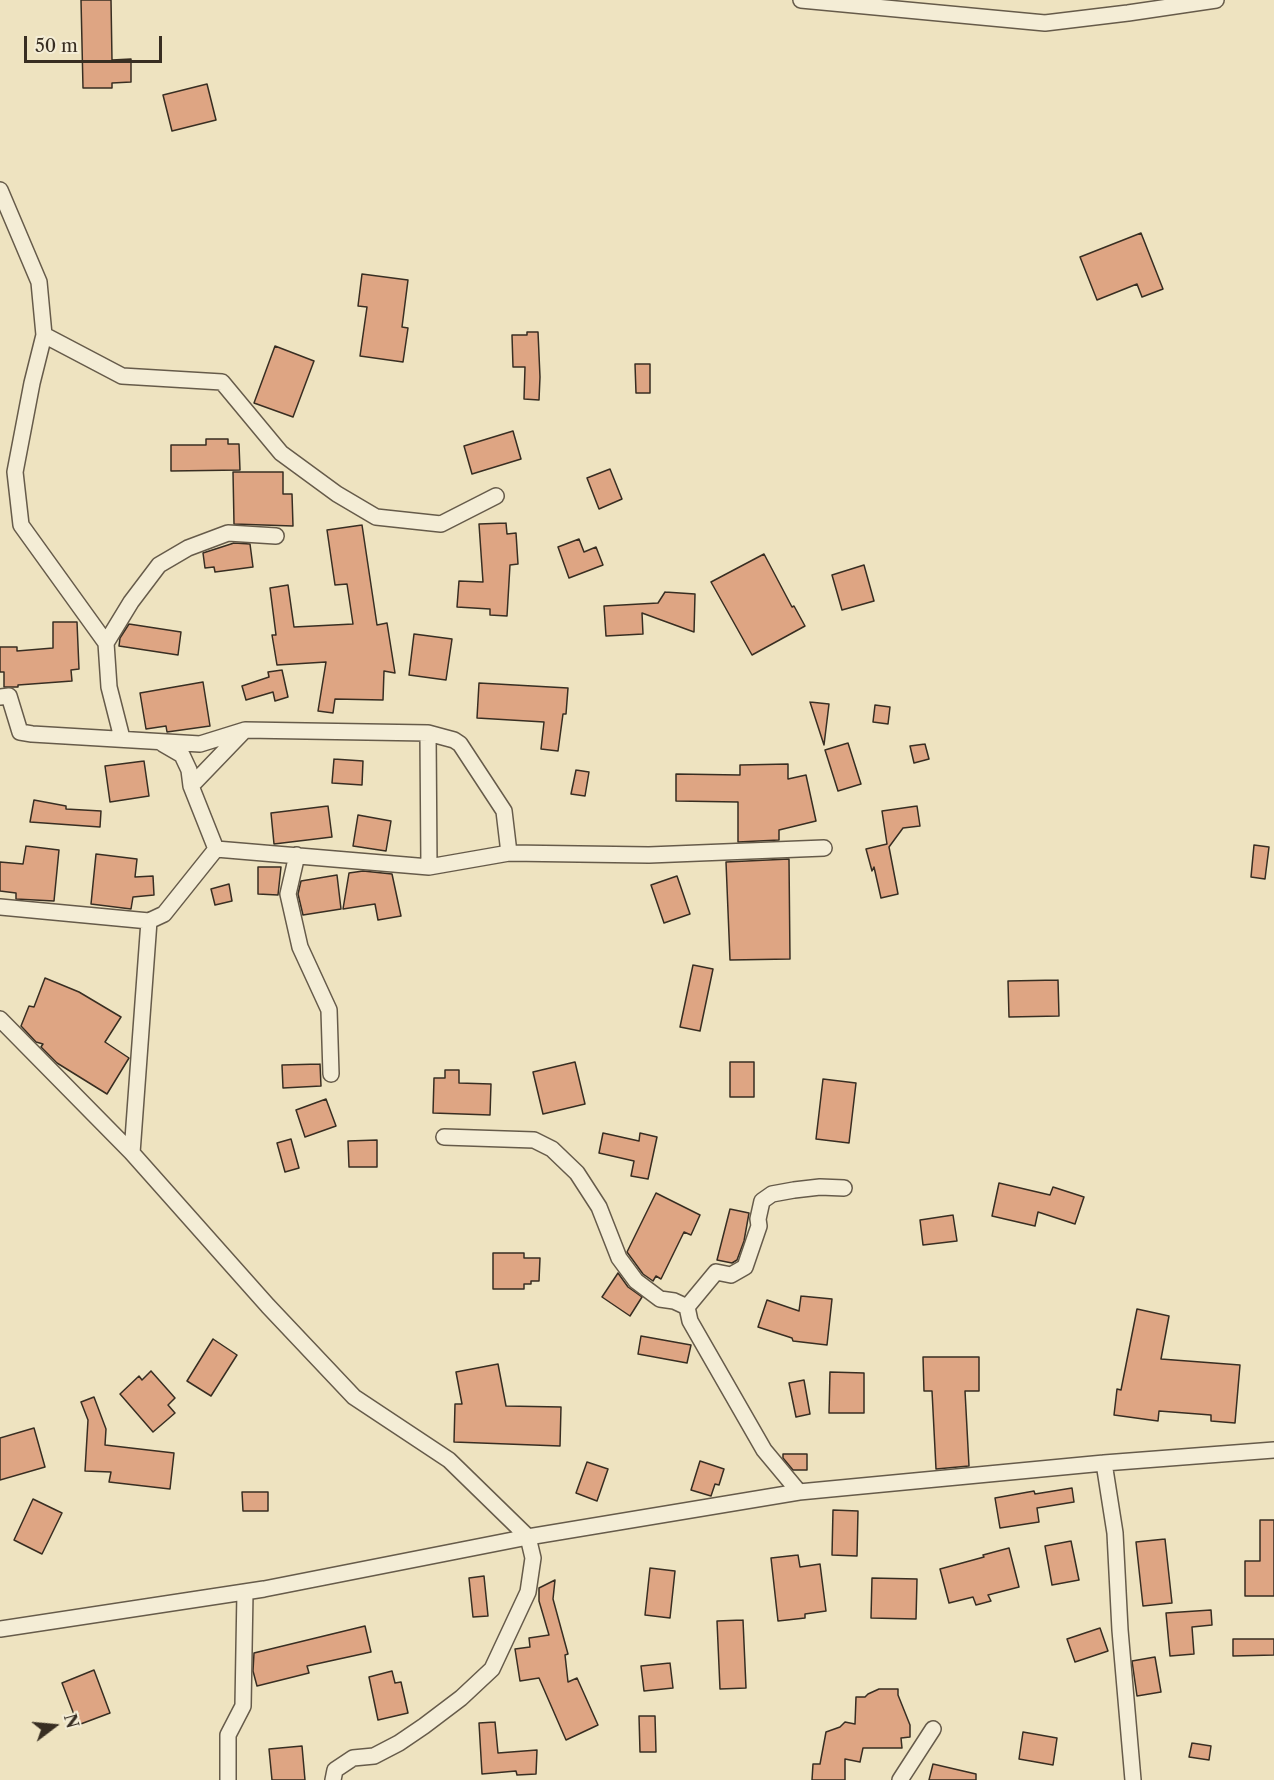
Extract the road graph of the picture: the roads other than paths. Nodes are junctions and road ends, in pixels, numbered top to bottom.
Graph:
1 (801, 0) edge
2 (1216, 0) edge
3 (1127, 7) edge
4 (0, 190) edge
5 (44, 335) junction
6 (496, 496) dead end
7 (276, 536) dead end
8 (106, 644) junction
9 (0, 697) edge
10 (245, 730) junction
11 (428, 733) junction
12 (122, 738) junction
13 (145, 740) junction
14 (191, 786) junction
15 (824, 848) dead end
16 (216, 849) junction
17 (509, 854) junction
18 (297, 855) junction
19 (429, 867) junction
20 (0, 907) edge
21 (149, 921) junction
22 (0, 1019) edge
23 (332, 1074) dead end
24 (444, 1137) dead end
25 (132, 1152) junction
26 (844, 1188) dead end
27 (687, 1307) junction
28 (1274, 1450) edge
29 (1104, 1463) junction
30 (799, 1492) junction
31 (528, 1537) junction
32 (245, 1592) junction
33 (0, 1629) edge
34 (933, 1729) dead end
35 (1137, 1779) edge
36 (228, 1780) edge
37 (333, 1780) edge
38 (900, 1780) edge

1 - 3 street
2 - 3 street
4 - 5 street
5 - 6 street
5 - 8 street
7 - 8 street
8 - 12 street
9 - 12 street
10 - 11 street
10 - 13 street
10 - 14 street
11 - 17 street
11 - 19 street
12 - 13 street
13 - 14 street
14 - 16 street
15 - 17 street
16 - 18 street
16 - 21 street
17 - 19 street
18 - 19 street
18 - 23 street
20 - 21 street
21 - 25 street
22 - 25 street
24 - 27 street
25 - 31 street
26 - 27 street
27 - 30 street
28 - 29 street
29 - 30 street
29 - 35 street
30 - 31 street
31 - 32 street
31 - 37 street
32 - 33 street
32 - 36 street
34 - 38 street

